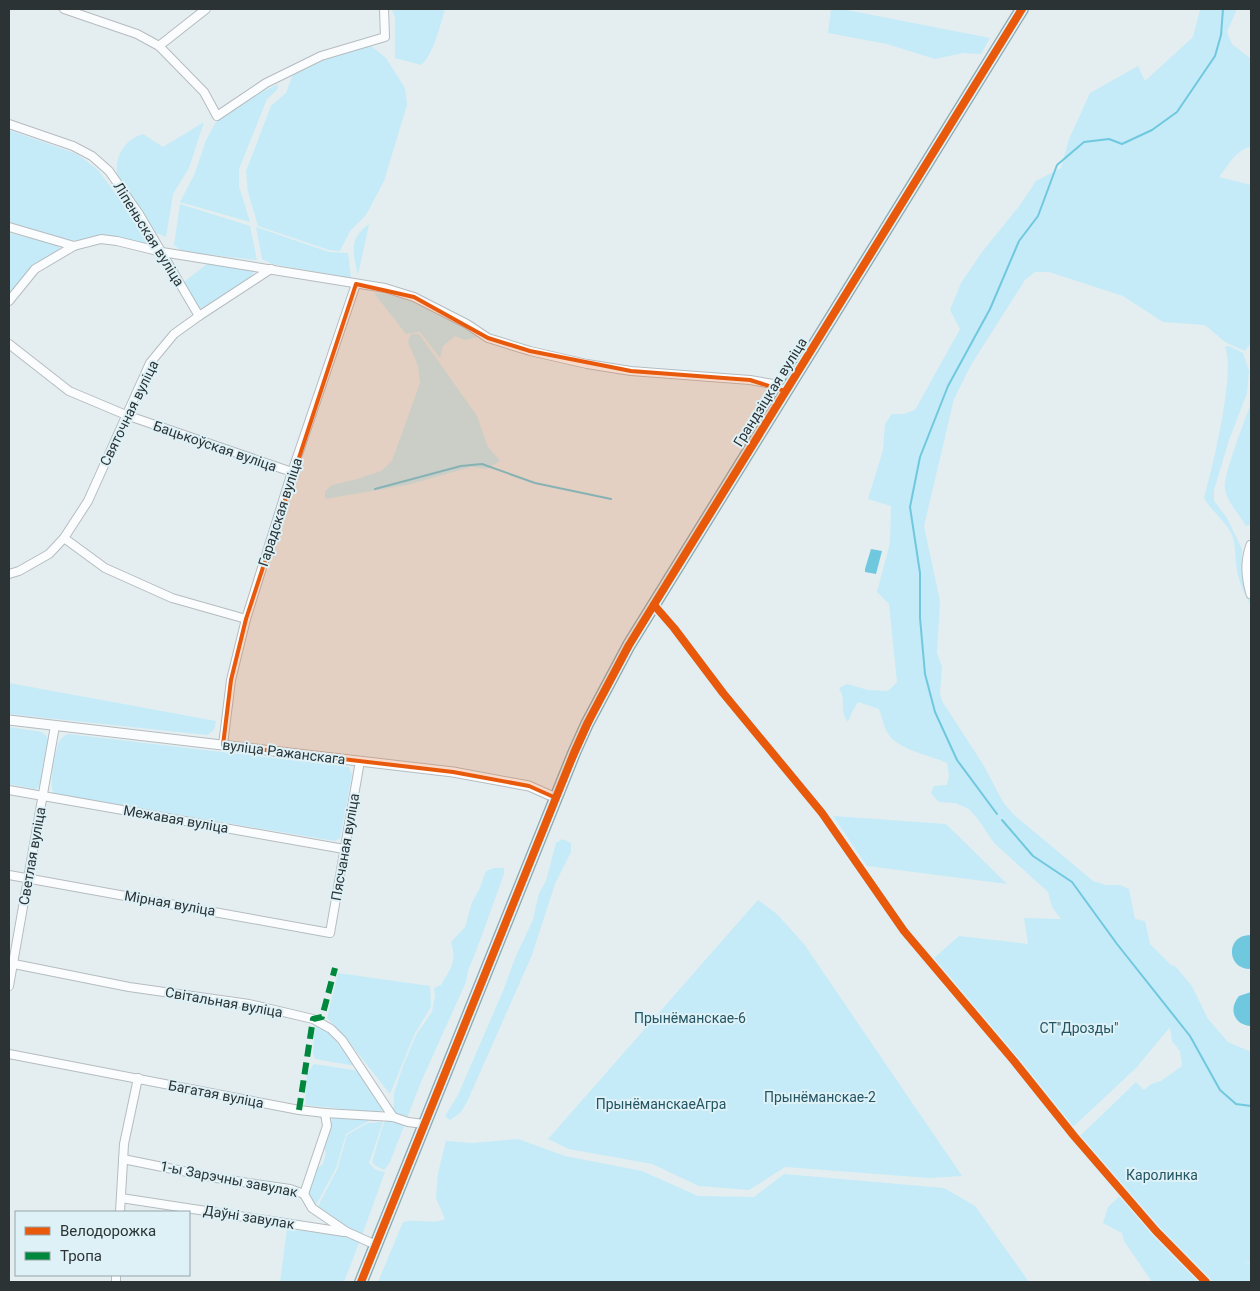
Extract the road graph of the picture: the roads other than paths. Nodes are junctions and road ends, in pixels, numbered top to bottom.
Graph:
1 (64, 9) edge
2 (206, 9) edge
3 (384, 9) edge
4 (1022, 9) edge
5 (159, 46) junction
6 (9, 124) edge
7 (9, 227) edge
8 (74, 246) junction
9 (162, 252) junction
10 (271, 269) junction
11 (356, 284) junction
12 (9, 301) edge
13 (199, 316) junction
14 (9, 344) edge
15 (786, 391) junction
16 (126, 415) junction
17 (292, 472) junction
18 (64, 538) junction
19 (1251, 545) edge
20 (9, 574) edge
21 (1251, 594) edge
22 (654, 605) junction
23 (246, 619) junction
24 (9, 720) edge
25 (56, 726) junction
26 (223, 745) junction
27 (360, 761) junction
28 (9, 790) edge
29 (43, 796) junction
30 (556, 798) junction
31 (344, 848) junction
32 (9, 874) edge
33 (28, 878) junction
34 (330, 932) joint
35 (11, 963) edge
36 (9, 986) edge
37 (9, 1054) edge
38 (138, 1078) junction
39 (325, 1113) junction
40 (393, 1117) junction
41 (424, 1124) junction
42 (123, 1159) junction
43 (304, 1194) junction
44 (121, 1198) junction
45 (120, 1211) edge
46 (347, 1232) junction
47 (376, 1245) junction
48 (361, 1282) edge
49 (1206, 1282) edge

1 - 5 street
2 - 5 street
3 - 5 street
4 - 15 main road, Грандзіцкая вуліца
6 - 9 street, Ліпеньская вуліца
7 - 8 street
8 - 9 street
8 - 12 street
9 - 10 street
9 - 13 street, Ліпеньская вуліца
10 - 11 street
10 - 13 street, Святочная вуліца
11 - 15 street
11 - 17 street, Гарадская вуліца
13 - 16 street, Святочная вуліца
14 - 16 street, Бацькоўская вуліца
15 - 22 main road, Грандзіцкая вуліца
16 - 17 street, Бацькоўская вуліца
16 - 18 street, Святочная вуліца
17 - 23 street, Гарадская вуліца
18 - 20 street, Святочная вуліца
18 - 23 street
19 - 21 street
22 - 30 main road, Грандзіцкая вуліца
22 - 49 street
23 - 26 street, Гарадская вуліца
24 - 25 street, вуліца Ражанскага
25 - 26 street, вуліца Ражанскага
25 - 29 street, Светлая вуліца
26 - 27 street, вуліца Ражанскага
27 - 30 street, вуліца Ражанскага
27 - 31 street, Пясчаная вуліца
28 - 29 street, Межавая вуліца
29 - 31 street, Межавая вуліца
29 - 33 street, Светлая вуліца
30 - 41 main road, Грандзіцкая вуліца
31 - 34 street, Пясчаная вуліца
32 - 33 street, Мірная вуліца
33 - 34 street, Мірная вуліца
33 - 35 street, Светлая вуліца
35 - 36 street, Светлая вуліца
35 - 40 street, Світальная вуліца
37 - 38 street, Багатая вуліца
38 - 39 street, Багатая вуліца
38 - 42 street
39 - 40 street, Багатая вуліца
39 - 43 street
40 - 41 street, Багатая вуліца
41 - 47 main road, Грандзіцкая вуліца
42 - 43 street, 1-ы Зарэчны завулак
42 - 44 street
43 - 46 street, 1-ы Зарэчны завулак
44 - 45 street
44 - 46 street, Даўні завулак
46 - 47 street, 1-ы Зарэчны завулак
47 - 48 main road, Грандзіцкая вуліца

